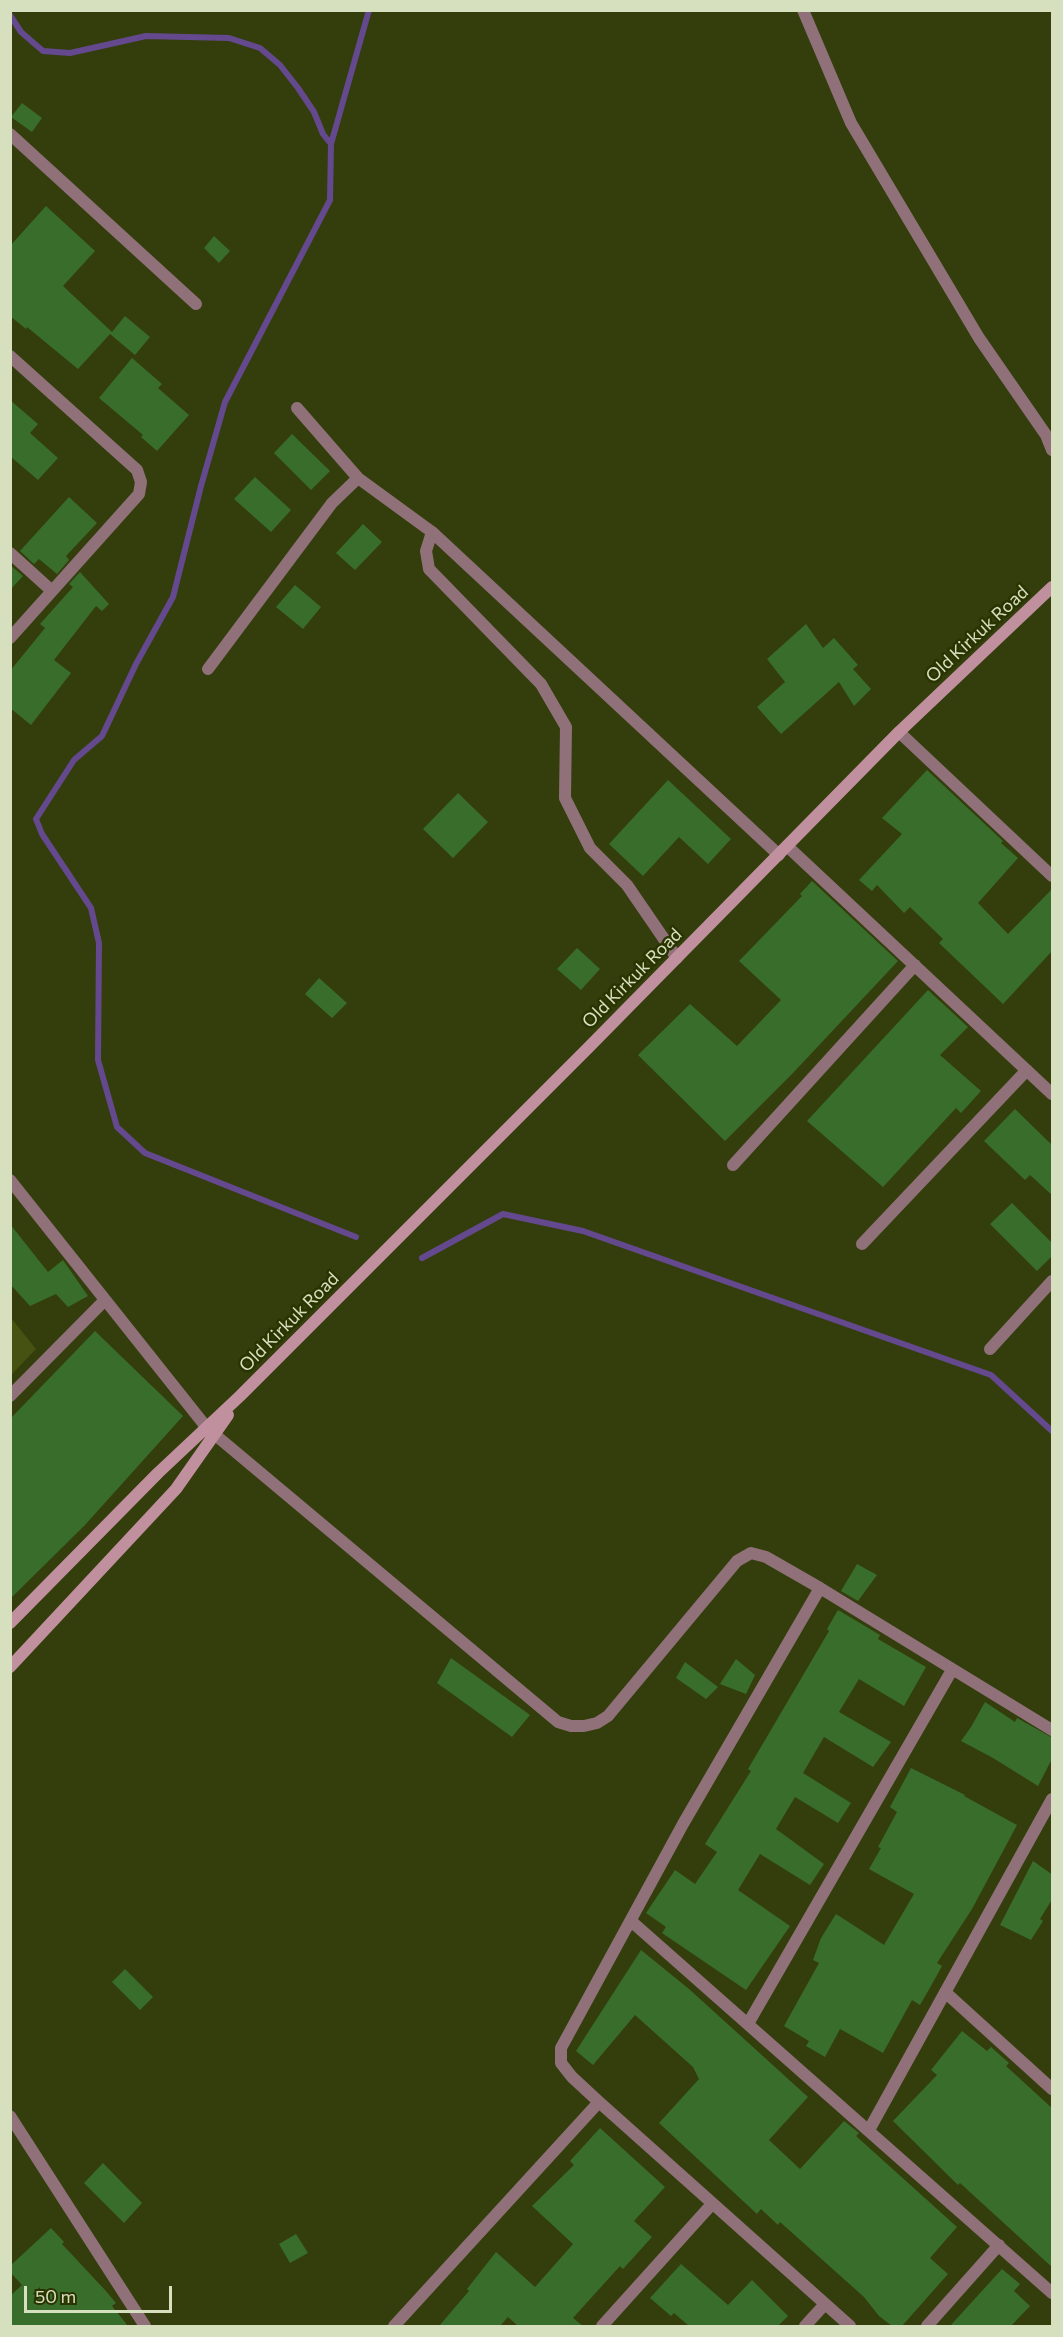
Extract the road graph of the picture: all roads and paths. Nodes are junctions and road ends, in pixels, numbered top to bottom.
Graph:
1 (803, 10) edge
2 (10, 134) edge
3 (196, 304) dead end
4 (10, 356) edge
5 (297, 408) dead end
6 (1053, 450) edge
7 (358, 478) junction
8 (432, 532) junction
9 (10, 553) edge
10 (1053, 587) edge
11 (52, 591) junction
12 (10, 638) edge
13 (208, 669) dead end
14 (899, 732) junction
15 (783, 850) junction
16 (1053, 876) edge
17 (677, 958) junction
18 (915, 965) junction
19 (1027, 1071) junction
20 (1053, 1094) edge
21 (733, 1165) dead end
22 (10, 1180) edge
23 (862, 1244) dead end
24 (1053, 1281) edge
25 (105, 1300) junction
26 (990, 1349) dead end
27 (10, 1396) edge
28 (211, 1431) junction
29 (820, 1588) junction
30 (10, 1623) edge
31 (10, 1667) edge
32 (952, 1670) junction
33 (1053, 1730) edge
34 (1053, 1799) edge
35 (631, 1921) junction
36 (945, 1992) junction
37 (749, 2022) junction
38 (1053, 2089) edge
39 (599, 2102) junction
40 (10, 2116) edge
41 (869, 2130) junction
42 (712, 2204) junction
43 (999, 2246) junction
44 (1053, 2293) edge
45 (825, 2304) junction
46 (145, 2326) edge
47 (394, 2326) edge
48 (602, 2326) edge
49 (805, 2326) edge
50 (850, 2326) edge
51 (927, 2326) edge

1 - 6 street
2 - 3 street
4 - 11 street
5 - 7 street
7 - 8 street
7 - 13 street
8 - 15 street
8 - 17 street
9 - 11 street
10 - 14 street, Old Kirkuk Road
11 - 12 street
14 - 15 street, Old Kirkuk Road
14 - 16 street
15 - 17 street, Old Kirkuk Road
15 - 18 street
17 - 28 street, Old Kirkuk Road
18 - 19 street
18 - 21 street
19 - 20 street
19 - 23 street
22 - 25 street
24 - 26 street
25 - 27 street
25 - 28 street
28 - 29 street
28 - 30 street, Old Kirkuk Road
28 - 31 street, Old Kirkuk Road
29 - 32 street
29 - 35 street
32 - 33 street
32 - 37 street
34 - 36 street
35 - 37 street
35 - 39 street
36 - 38 street
36 - 41 street
37 - 41 street
39 - 42 street
39 - 47 street
40 - 46 street
41 - 43 street
42 - 45 street
42 - 48 street
43 - 44 street
43 - 51 street
45 - 49 street
45 - 50 street

